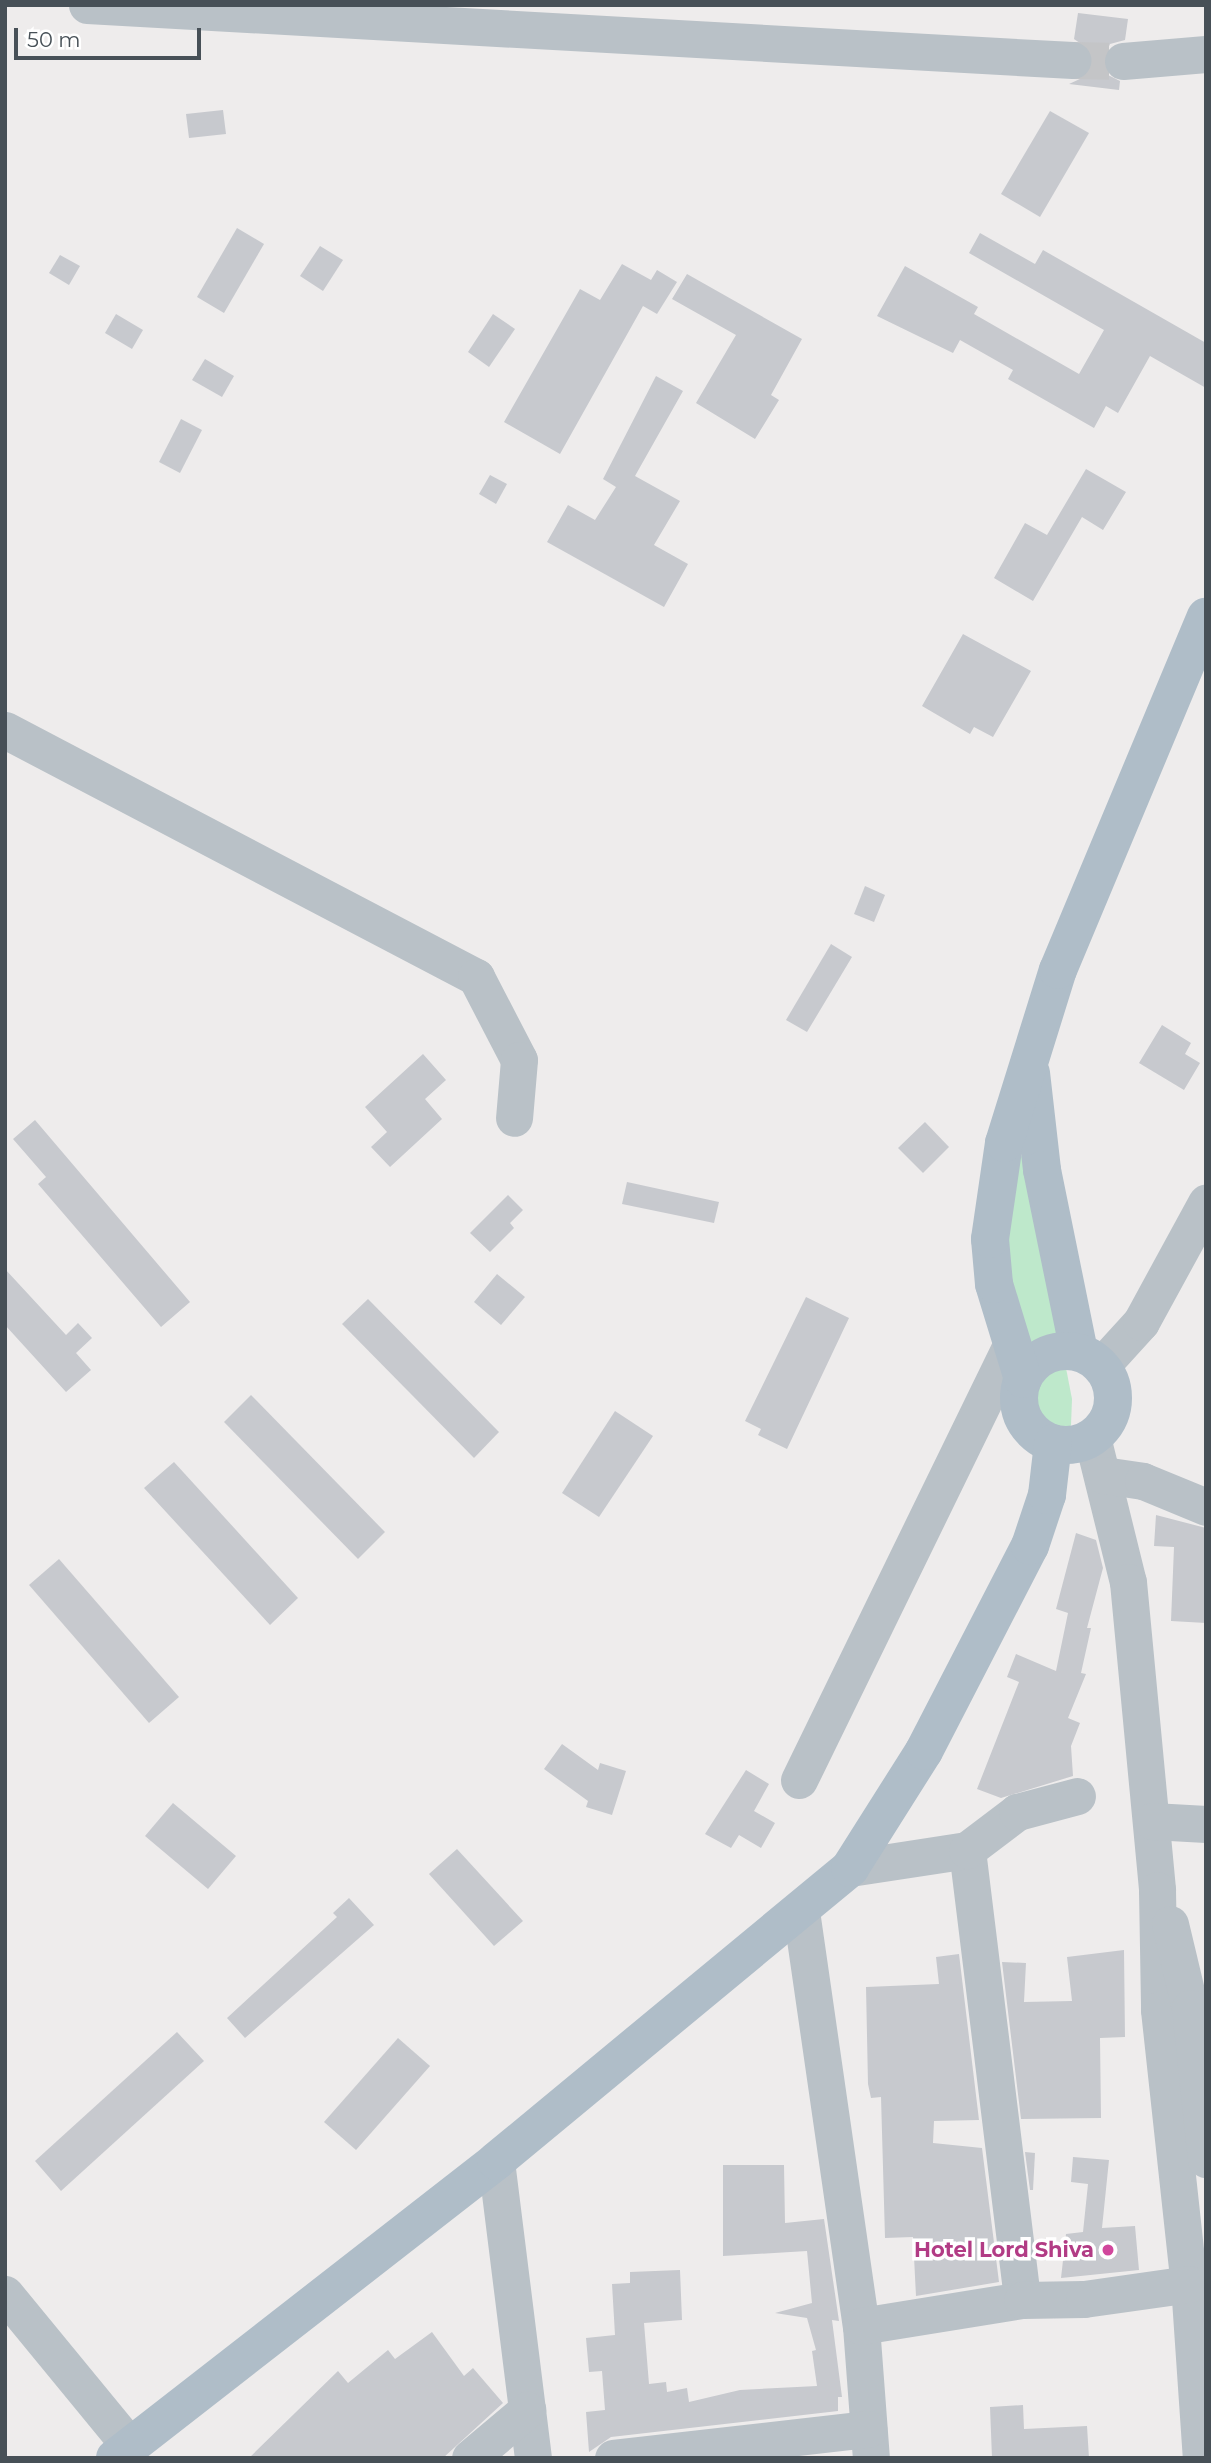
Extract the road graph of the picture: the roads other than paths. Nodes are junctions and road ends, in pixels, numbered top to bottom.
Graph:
1 (87, 5) edge
2 (1072, 60) tunnel mouth
3 (1123, 61) tunnel mouth
4 (1197, 61) edge
5 (1206, 617) edge
6 (5, 730) edge
7 (1030, 1058) junction
8 (514, 1118) dead end
9 (1206, 1203) edge
10 (1090, 1359) junction
11 (1017, 1363) junction
12 (1092, 1437) junction
13 (1053, 1443) junction
14 (1103, 1475) junction
15 (1206, 1507) edge
16 (799, 1780) dead end
17 (1077, 1796) dead end
18 (1152, 1821) junction
19 (1206, 1824) edge
20 (967, 1850) junction
21 (850, 1868) junction
22 (1157, 1890) junction
23 (801, 1911) junction
24 (1206, 2156) edge
25 (496, 2161) junction
26 (1189, 2284) junction
27 (5, 2294) edge
28 (1022, 2300) junction
29 (861, 2326) junction
30 (527, 2410) junction
31 (870, 2444) edge
32 (121, 2454) edge
33 (470, 2458) edge
34 (533, 2458) edge
35 (613, 2458) edge
36 (1201, 2458) edge

1 - 2 street
3 - 4 street
5 - 7 main road
6 - 8 street
7 - 10 main road
7 - 11 main road
9 - 10 street
10 - 11 main road
10 - 12 main road
11 - 13 main road
11 - 16 street
12 - 13 main road
12 - 14 street
13 - 21 main road
14 - 15 street
14 - 18 street
17 - 20 street
18 - 19 street
18 - 22 street
20 - 21 street
20 - 28 street
21 - 23 main road
22 - 24 street
22 - 26 street
23 - 25 main road
23 - 29 street
25 - 30 street
25 - 32 main road
26 - 28 street
26 - 36 street
27 - 32 street
28 - 29 street
29 - 31 street
30 - 33 street
30 - 34 street
31 - 35 street

